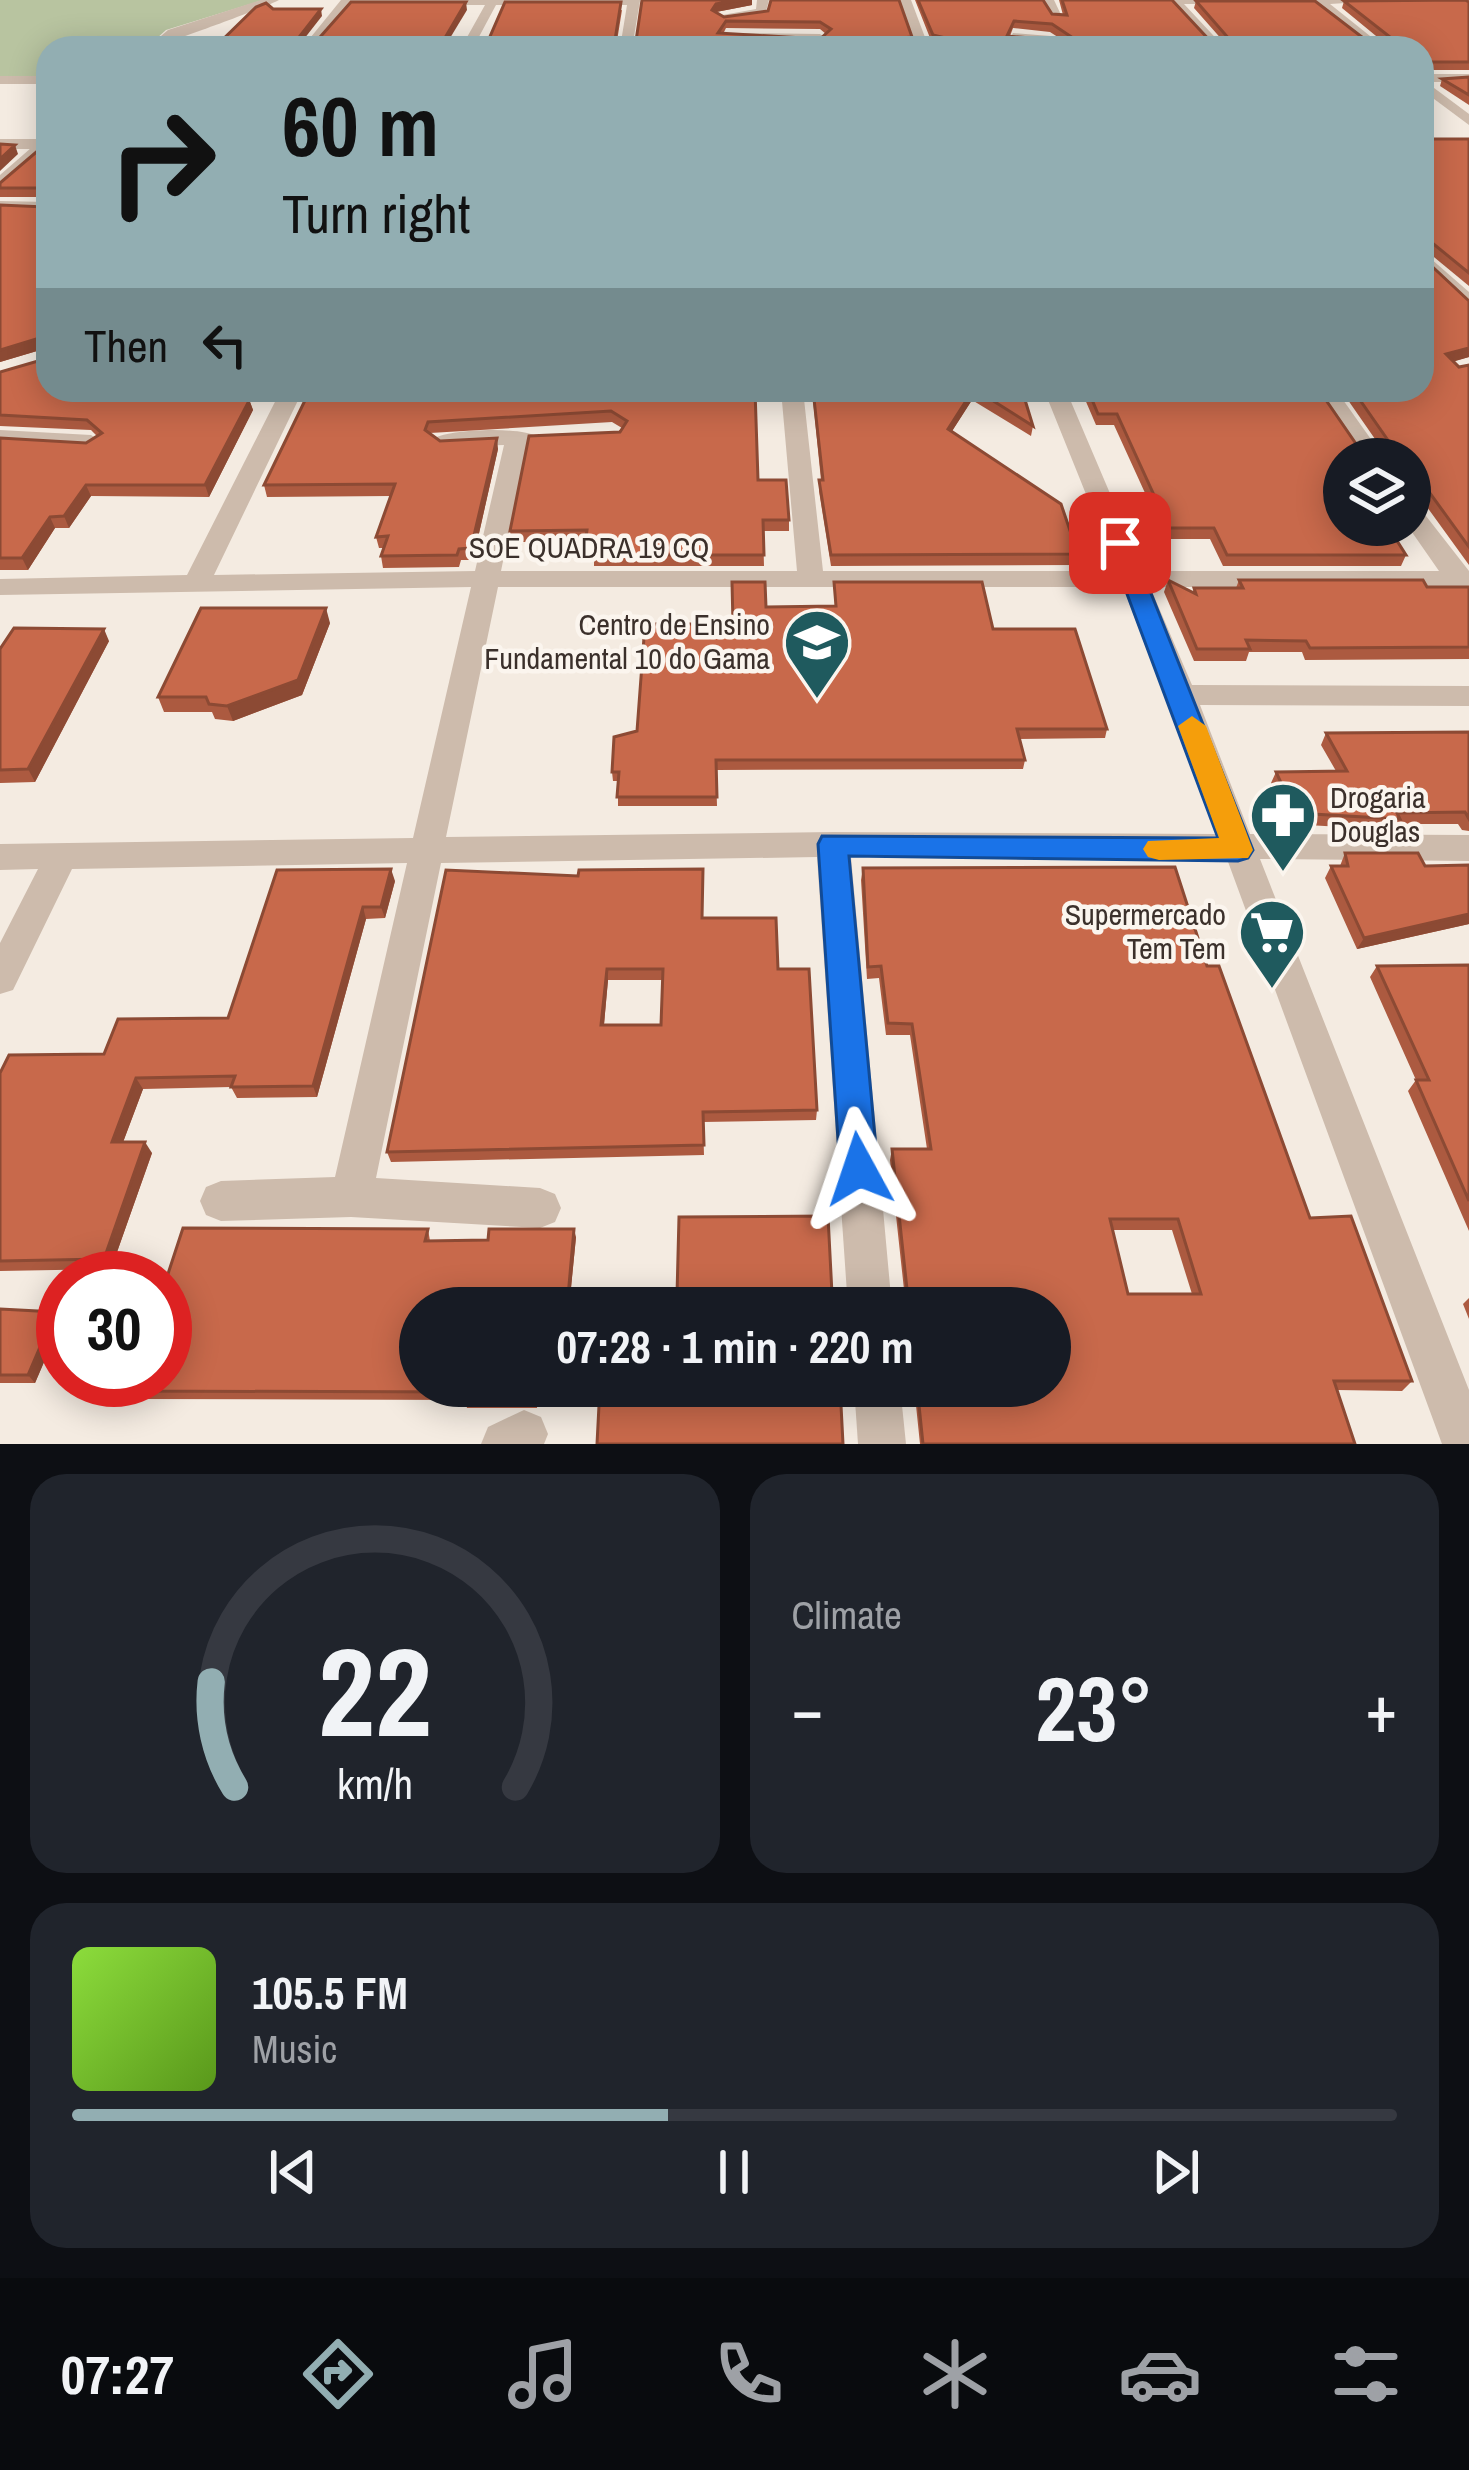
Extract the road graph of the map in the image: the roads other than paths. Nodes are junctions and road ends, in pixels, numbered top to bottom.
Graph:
1 (273, 0) edge
2 (493, 0) edge
3 (634, 0) edge
4 (763, 0) edge
5 (905, 0) edge
6 (1048, 0) edge
7 (1175, 0) edge
8 (1319, 0) edge
9 (1387, 0) edge
10 (347, 1) edge
11 (722, 16) edge
12 (1058, 16) edge
13 (168, 36) edge
14 (318, 36) edge
15 (474, 36) edge
16 (628, 36) edge
17 (918, 36) edge
18 (1209, 36) edge
19 (1363, 36) edge
20 (1469, 78) edge
21 (1434, 79) edge
22 (0, 80) edge
23 (36, 80) edge
24 (1434, 90) edge
25 (1469, 121) edge
26 (36, 144) edge
27 (0, 145) edge
28 (36, 153) edge
29 (0, 184) edge
30 (0, 206) edge
31 (36, 207) edge
32 (1434, 265) edge
33 (1459, 284) edge
34 (1469, 303) edge
35 (286, 402) edge
36 (793, 402) edge
37 (1060, 402) edge
38 (1333, 402) edge
39 (9, 438) edge
40 (1358, 438) edge
41 (442, 440) edge
42 (91, 442) edge
43 (0, 460) edge
44 (1431, 539) edge
45 (811, 581) junction
46 (1136, 581) junction
47 (488, 583) junction
48 (1465, 584) edge
49 (195, 586) junction
50 (0, 587) edge
51 (1180, 694) junction
52 (1469, 696) edge
53 (833, 844) junction
54 (1469, 848) edge
55 (1238, 850) junction
56 (429, 853) junction
57 (0, 857) edge
58 (61, 857) junction
59 (0, 979) edge
60 (351, 1198) junction
61 (221, 1201) dead end
62 (540, 1208) dead end
63 (869, 1287) edge
64 (879, 1407) edge
65 (882, 1444) edge
66 (1466, 1444) edge

1 - 13 street
2 - 3 street
2 - 10 street
2 - 15 street
3 - 16 street
4 - 11 street
5 - 17 street
6 - 12 street
7 - 8 street
7 - 18 street
8 - 9 street
8 - 19 street
10 - 14 street
20 - 21 street
22 - 23 street
24 - 25 street
26 - 27 street
28 - 29 street
30 - 31 street
32 - 33 street
33 - 34 street
35 - 49 street
36 - 45 street
37 - 46 street
38 - 40 street
39 - 42 street
39 - 43 street
41 - 47 street
44 - 48 street
45 - 46 street, SOE QUADRA 19 CQ
45 - 47 street, SOE QUADRA 19 CQ
46 - 48 street, SOE QUADRA 19 CQ
46 - 51 street
47 - 49 street, SOE QUADRA 19 CQ
47 - 56 street
49 - 50 street, SOE QUADRA 19 CQ
51 - 52 street
51 - 55 street
53 - 55 street
53 - 56 street
53 - 63 street
54 - 55 street
55 - 66 street
56 - 58 street
56 - 60 street
57 - 58 street
58 - 59 street
60 - 61 street
60 - 62 street
64 - 65 street

